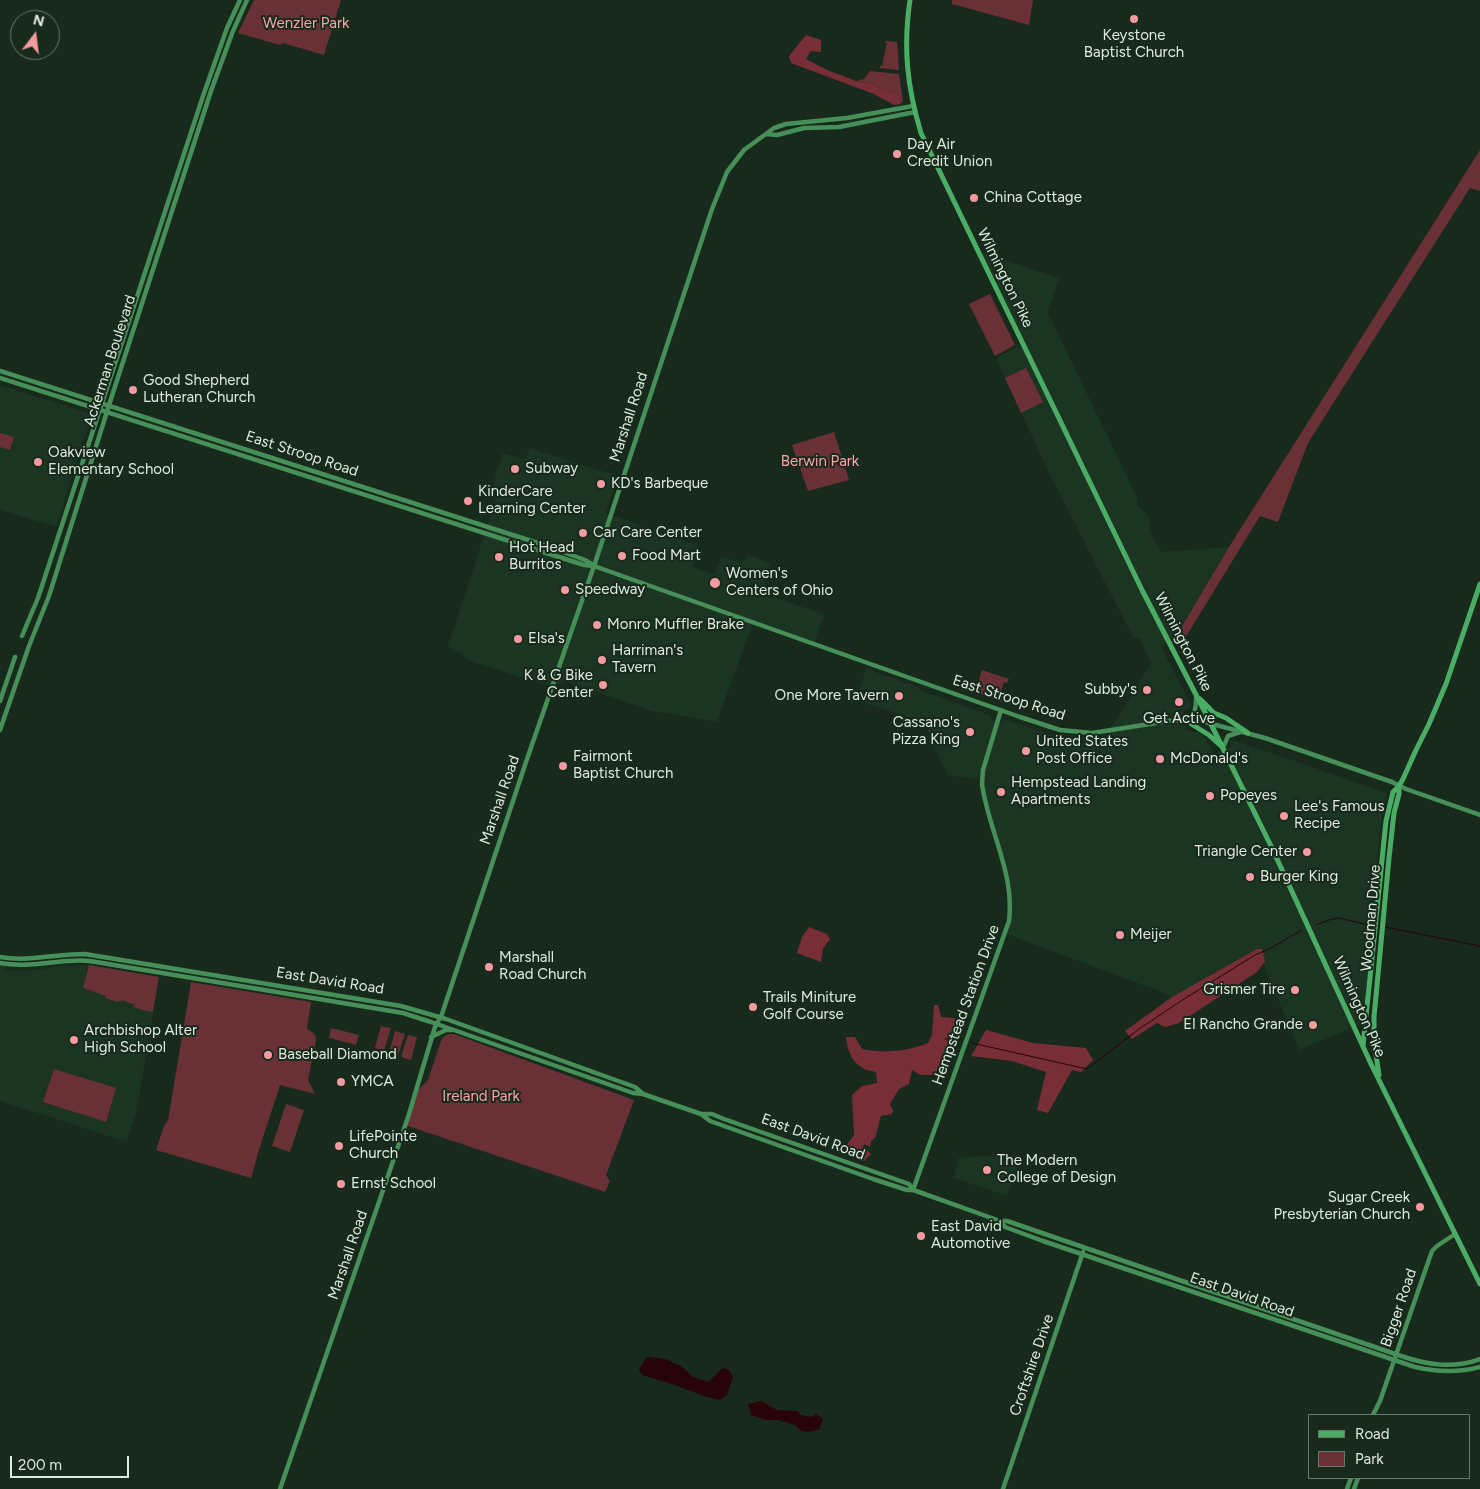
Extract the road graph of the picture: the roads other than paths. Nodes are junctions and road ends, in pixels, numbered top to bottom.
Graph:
1 (240, 0) edge
2 (247, 0) edge
3 (910, 0) edge
4 (914, 109) junction
5 (766, 134) junction
6 (0, 371) edge
7 (0, 378) edge
8 (102, 404) junction
9 (108, 406) junction
10 (99, 410) junction
11 (106, 413) junction
12 (72, 493) junction
13 (81, 495) junction
14 (61, 526) junction
15 (70, 529) junction
16 (594, 566) junction
17 (1480, 584) edge
18 (22, 636) dead end
19 (16, 657) dead end
20 (1196, 695) junction
21 (0, 701) edge
22 (1001, 710) junction
23 (1186, 720) junction
24 (1211, 723) junction
25 (0, 730) edge
26 (1240, 732) junction
27 (1248, 733) junction
28 (1223, 748) junction
29 (1399, 786) junction
30 (1480, 814) edge
31 (0, 957) edge
32 (0, 963) edge
33 (1370, 978) junction
34 (1378, 979) junction
35 (279, 985) junction
36 (278, 992) junction
37 (440, 1018) junction
38 (436, 1024) junction
39 (1365, 1029) junction
40 (453, 1030) junction
41 (1374, 1030) junction
42 (432, 1037) junction
43 (1363, 1046) junction
44 (1380, 1083) junction
45 (644, 1094) junction
46 (913, 1190) junction
47 (1000, 1222) junction
48 (1455, 1234) junction
49 (1084, 1248) junction
50 (1082, 1254) junction
51 (1480, 1284) edge
52 (1396, 1355) junction
53 (1480, 1359) edge
54 (1394, 1361) junction
55 (1480, 1367) edge
56 (1380, 1401) junction
57 (1374, 1414) edge
58 (1378, 1414) edge
59 (280, 1489) edge
60 (1003, 1489) edge

1 - 8 street, Ackerman Boulevard
2 - 9 street, Ackerman Boulevard
3 - 4 main road, Wilmington Pike
4 - 5 street, Marshall Road
4 - 5 street, Marshall Road
4 - 20 main road, Wilmington Pike
5 - 16 street, Marshall Road
6 - 8 street, East Stroop Road
7 - 10 street, East Stroop Road
8 - 9 street, East Stroop Road
8 - 10 street, Ackerman Boulevard
9 - 11 street, Ackerman Boulevard
9 - 16 street, East Stroop Road
10 - 11 street, East Stroop Road
10 - 12 street, Ackerman Boulevard
11 - 13 street, Ackerman Boulevard
11 - 16 street, East Stroop Road
12 - 13 street
12 - 14 street, Ackerman Boulevard
13 - 15 street, Ackerman Boulevard
14 - 15 street
14 - 18 street, Ackerman Boulevard
15 - 25 street, Ackerman Boulevard
16 - 22 street, East Stroop Road
16 - 37 street, Marshall Road
17 - 29 main road, Woodman Drive
19 - 21 street
20 - 23 street
20 - 24 main road, Wilmington Pike
20 - 27 main road
22 - 23 street, East Stroop Road
22 - 46 street, Hempstead Station Drive
23 - 24 street, East Stroop Road
23 - 28 main road
24 - 26 street, East Stroop Road
24 - 28 main road, Wilmington Pike
26 - 27 street, East Stroop Road
26 - 28 street
27 - 29 street, East Stroop Road
28 - 43 main road, Wilmington Pike
29 - 30 street, East Stroop Road
29 - 33 main road, Woodman Drive
29 - 34 main road, Woodman Drive
31 - 35 street, East David Road
32 - 36 street, East David Road
33 - 34 main road
33 - 39 main road, Woodman Drive
34 - 41 main road, Woodman Drive
35 - 36 street
35 - 37 street, East David Road
36 - 38 street, East David Road
37 - 38 street, Marshall Road
37 - 45 street, East David Road
38 - 40 street, East David Road
38 - 42 street, Marshall Road
39 - 41 main road
39 - 43 main road, Woodman Drive
40 - 42 street
40 - 45 street, East David Road
41 - 44 main road, Woodman Drive
42 - 59 street, Marshall Road
43 - 44 main road, Wilmington Pike
44 - 48 main road, Wilmington Pike
45 - 46 street, East David Road
46 - 47 street, East David Road
47 - 49 street, East David Road
47 - 50 street, East David Road
48 - 51 main road, Wilmington Pike
48 - 52 street, Bigger Road
49 - 50 street, Croftshire Drive
49 - 52 street, East David Road
50 - 54 street, East David Road
50 - 60 street, Croftshire Drive
52 - 53 street, East David Road
52 - 54 street, Bigger Road
54 - 55 street, East David Road
54 - 56 street, Bigger Road
56 - 57 street, Bigger Road
56 - 58 street, Bigger Road

